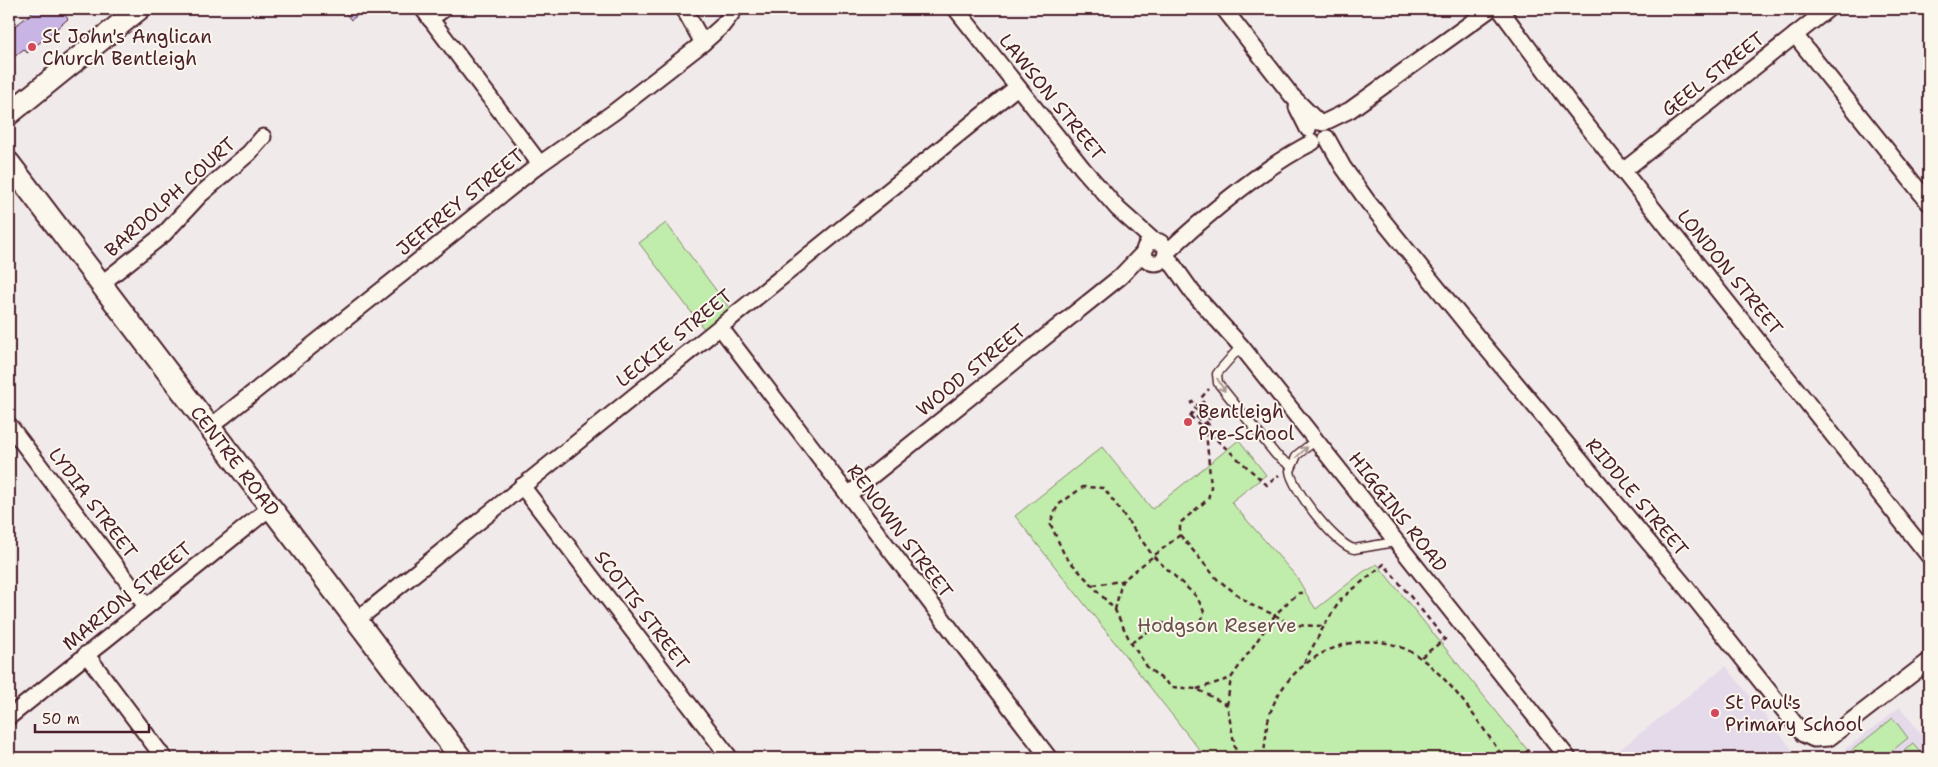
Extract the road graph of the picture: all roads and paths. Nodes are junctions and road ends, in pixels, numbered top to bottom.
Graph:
1 (139, 9) edge
2 (444, 9) edge
3 (684, 9) edge
4 (735, 9) edge
5 (956, 9) edge
6 (1224, 9) edge
7 (1828, 9) edge
8 (1496, 10) edge
9 (427, 14) edge
10 (1795, 34) junction
11 (703, 43) junction
12 (1017, 87) junction
13 (9, 114) edge
14 (1318, 133) junction
15 (263, 137) dead end
16 (9, 163) edge
17 (540, 164) junction
18 (1623, 171) junction
19 (1928, 198) edge
20 (1156, 252) junction
21 (101, 284) junction
22 (720, 327) junction
23 (1241, 346) junction
24 (1201, 398) dead end
25 (9, 425) edge
26 (210, 427) junction
27 (1206, 431) junction
28 (1316, 440) junction
29 (1291, 466) junction
30 (1267, 485) dead end
31 (522, 486) junction
32 (848, 495) junction
33 (271, 507) junction
34 (1180, 535) junction
35 (1395, 542) junction
36 (1153, 556) junction
37 (1929, 556) edge
38 (1122, 581) junction
39 (1093, 585) junction
40 (1304, 593) dead end
41 (146, 606) junction
42 (1115, 610) junction
43 (1275, 615) junction
44 (357, 620) junction
45 (1324, 626) junction
46 (1132, 644) junction
47 (86, 654) junction
48 (1420, 658) junction
49 (1929, 661) edge
50 (1303, 664) junction
51 (1231, 678) junction
52 (1198, 689) junction
53 (1227, 705) junction
54 (9, 718) edge
55 (1532, 748) dead end
56 (164, 758) edge
57 (461, 758) edge
58 (730, 758) edge
59 (1049, 758) edge
60 (1236, 758) edge
61 (1265, 758) edge
62 (1504, 758) edge
63 (1518, 758) edge
64 (1568, 758) edge

1 - 13 main road
2 - 9 street
3 - 11 street
4 - 11 street, JEFFREY STREET
5 - 12 street, LAWSON STREET
6 - 14 street, RIDDLE STREET
7 - 10 street, GEEL STREET
8 - 14 street, WOOD STREET
8 - 18 street, LONDON STREET
9 - 17 street
10 - 18 street, GEEL STREET
10 - 19 street
11 - 17 street, JEFFREY STREET
12 - 20 street, LAWSON STREET
12 - 22 street, LECKIE STREET
14 - 20 street, WOOD STREET
14 - 49 street, RIDDLE STREET
15 - 21 street, BARDOLPH COURT
16 - 21 main road, CENTRE ROAD
17 - 26 street, JEFFREY STREET
18 - 37 street, LONDON STREET
20 - 23 street, HIGGINS ROAD
20 - 32 street, WOOD STREET
21 - 26 main road, CENTRE ROAD
22 - 31 street, LECKIE STREET
22 - 32 street, RENOWN STREET
23 - 28 street, HIGGINS ROAD
23 -> 29 lane
24 - 27 path
25 - 41 street, LYDIA STREET
26 - 33 main road, CENTRE ROAD
27 - 30 path
27 - 34 path
29 -> 28 lane
28 - 35 street, HIGGINS ROAD
29 - 35 lane
31 - 44 street, LECKIE STREET
31 - 58 street, SCOTTS STREET
32 - 59 street, RENOWN STREET
33 - 41 street, MARION STREET
33 - 44 main road, CENTRE ROAD
34 - 36 path
34 - 43 path
35 - 64 street, HIGGINS ROAD
36 - 38 path
36 - 39 path
36 - 46 path
38 - 39 path
38 - 42 path
39 - 42 path
40 - 43 path
41 - 47 street, MARION STREET
42 - 46 path
43 - 45 path
43 - 51 path
44 - 57 main road, CENTRE ROAD
45 - 48 path
45 - 50 path
46 - 52 path
47 - 54 street, MARION STREET
47 - 56 street
48 - 50 path
48 - 62 path
50 - 61 path
51 - 52 path
51 - 53 path
52 - 53 path
53 - 60 path
55 - 63 path

